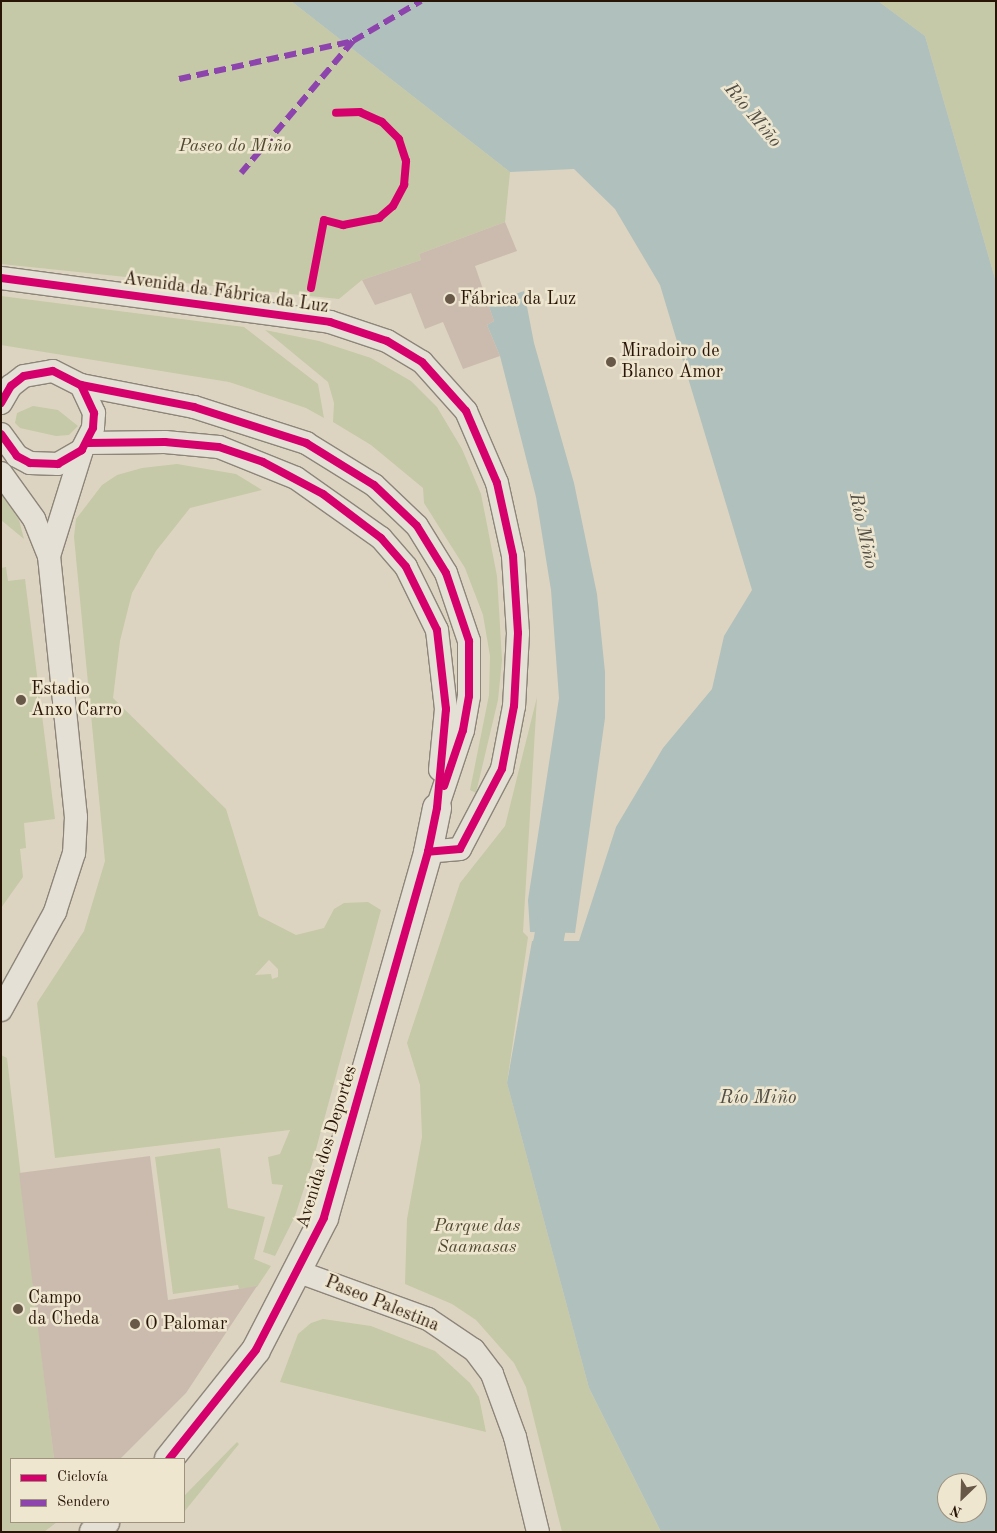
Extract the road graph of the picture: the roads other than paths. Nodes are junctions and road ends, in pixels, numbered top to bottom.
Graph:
1 (1, 278) edge
2 (81, 385) junction
3 (5, 391) edge
4 (1, 434) edge
5 (85, 446) junction
6 (1, 473) edge
7 (49, 556) junction
8 (437, 808) junction
9 (428, 852) junction
10 (1, 1010) edge
11 (299, 1272) junction
12 (170, 1458) edge
13 (104, 1523) edge
14 (94, 1532) edge
15 (538, 1532) edge

1 - 9 street, Avenida da Fábrica da Luz
2 - 3 street, Avenida dos Deportes
2 - 5 street
2 - 8 street, Avenida dos Deportes
4 - 5 street
5 - 7 street
5 - 8 street, Avenida dos Deportes
6 - 7 street
7 - 10 street
8 - 9 street, Avenida dos Deportes
9 - 11 street, Avenida dos Deportes
11 - 12 street, Avenida dos Deportes
11 - 15 street, Paseo Palestina
13 - 14 street

